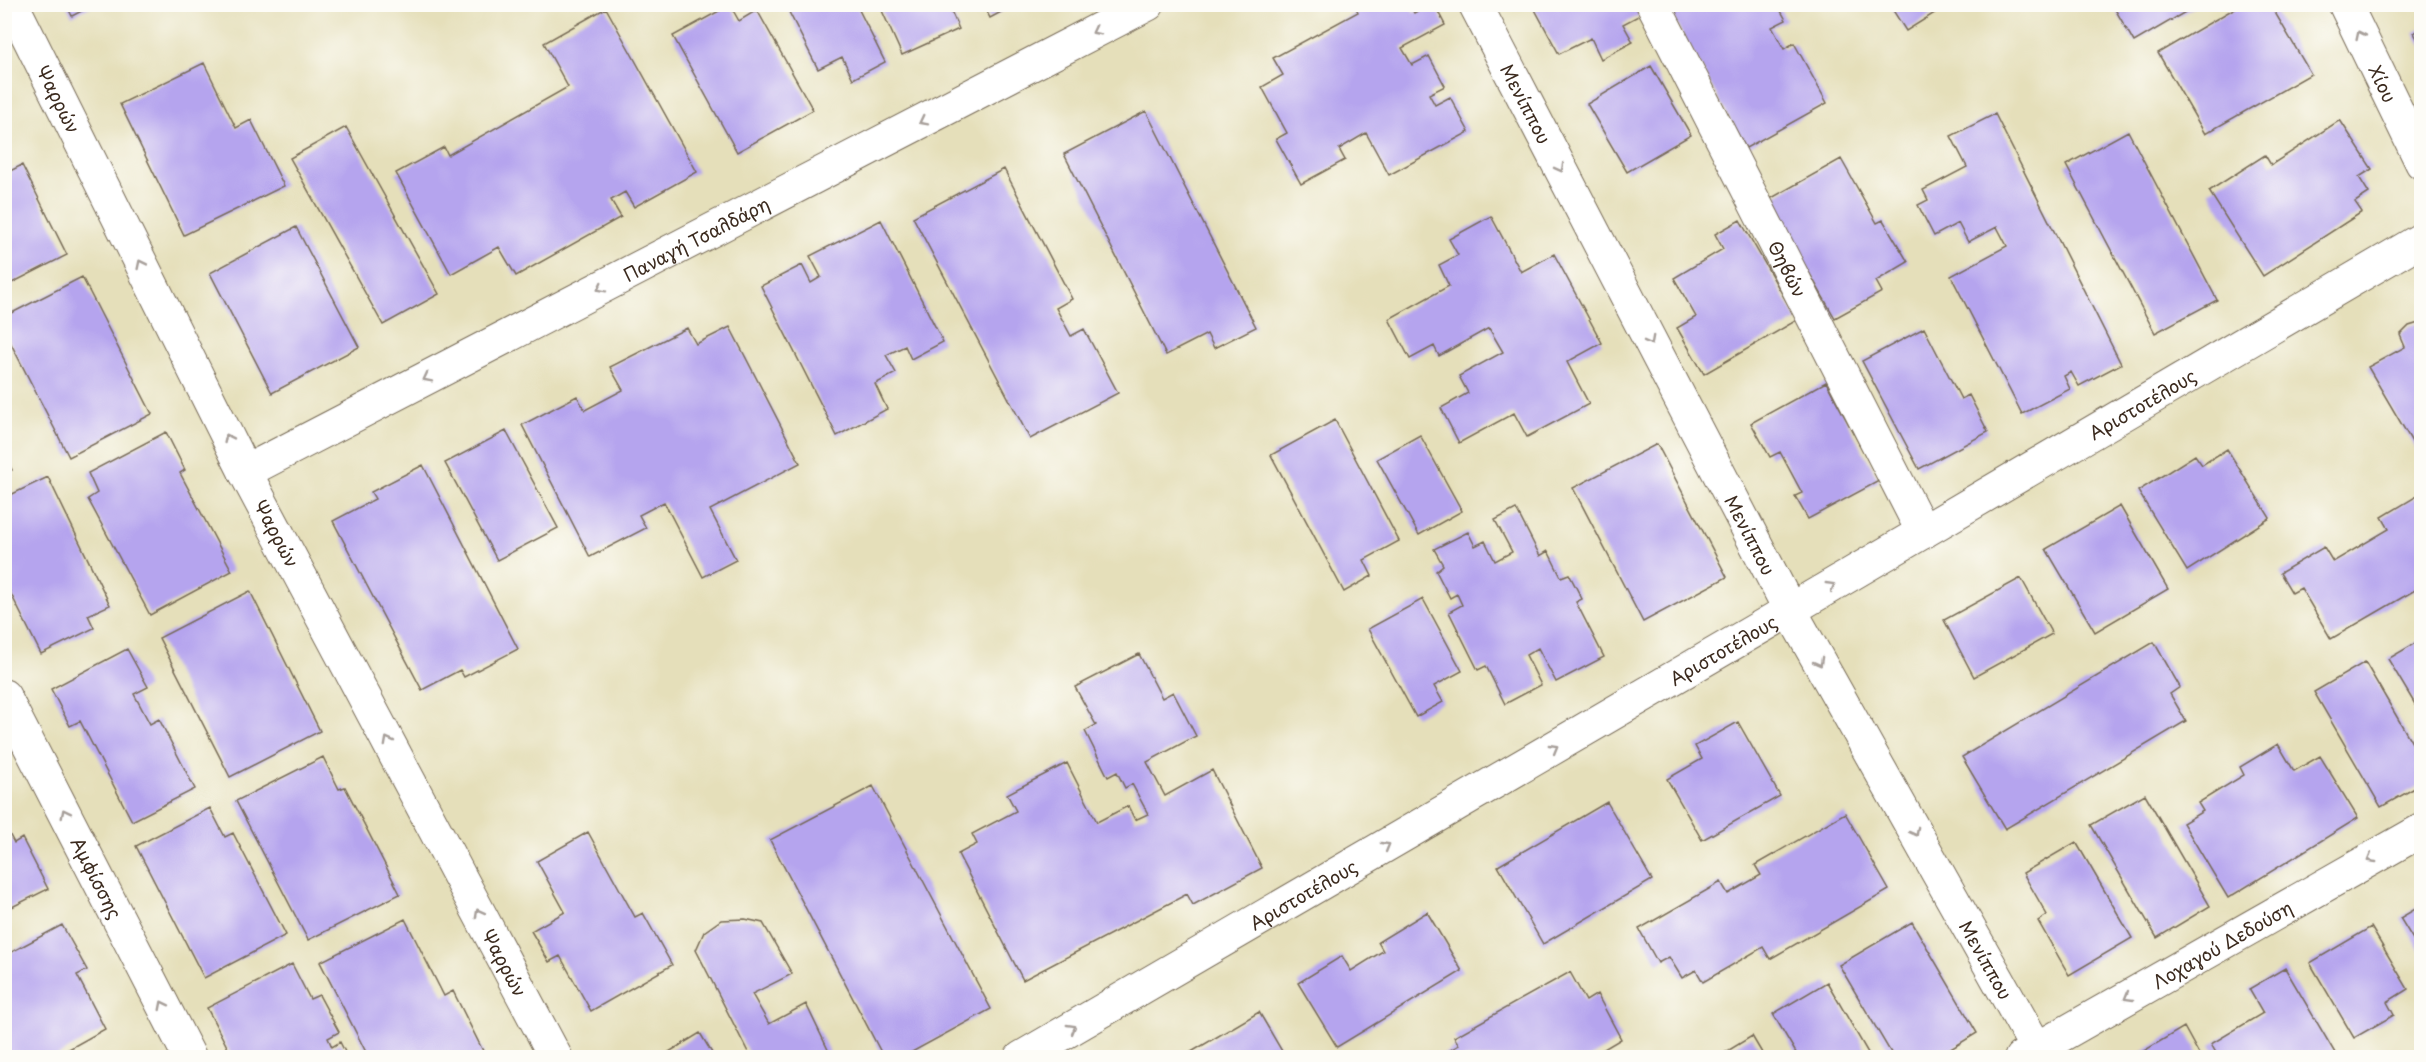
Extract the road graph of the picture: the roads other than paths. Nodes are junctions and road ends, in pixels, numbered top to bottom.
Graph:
1 (12, 4) edge
2 (1148, 4) edge
3 (1475, 4) edge
4 (1653, 4) edge
5 (2345, 4) edge
6 (2421, 164) edge
7 (2421, 239) edge
8 (245, 472) junction
9 (1923, 532) junction
10 (1790, 610) junction
11 (4, 696) edge
12 (2421, 830) edge
13 (2034, 1055) edge
14 (190, 1058) edge
15 (556, 1058) edge
16 (1021, 1058) edge

8 -> 1 street, Ψαρρών
2 -> 8 street, Παναγή Τσαλδάρη
3 -> 10 street, Μενίππου
4 - 9 street, Θηβών
6 -> 5 street, Χίου
7 - 9 street, Αριστοτέλους
15 -> 8 street, Ψαρρών
10 -> 9 street, Αριστοτέλους
10 -> 13 street, Μενίππου
16 -> 10 street, Αριστοτέλους
14 -> 11 street, Αμφίσσης
12 -> 13 street, Λοχαγού Δεδούση

